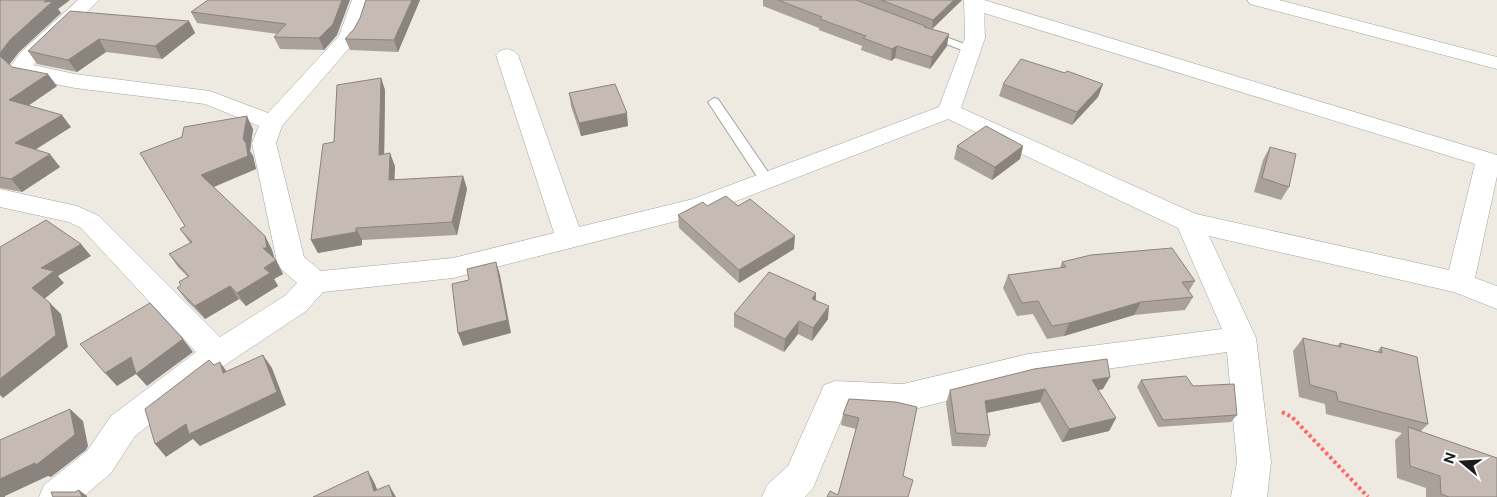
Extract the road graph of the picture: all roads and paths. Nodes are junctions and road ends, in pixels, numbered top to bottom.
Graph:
1 (89, 0) edge
2 (362, 0) edge
3 (1257, 0) edge
4 (974, 2) edge
5 (918, 30) edge
6 (971, 50) junction
7 (507, 55) dead end
8 (1497, 63) edge
9 (714, 102) dead end
10 (949, 111) junction
11 (272, 123) junction
12 (1492, 162) edge
13 (766, 181) junction
14 (0, 198) edge
15 (1189, 222) junction
16 (570, 239) junction
17 (315, 282) junction
18 (1460, 283) junction
19 (1497, 298) edge
20 (1241, 338) junction
21 (217, 354) junction
22 (1247, 391) junction
23 (57, 497) edge
24 (780, 497) edge
25 (1249, 497) edge
26 (1368, 497) edge

1 - 11 street
2 - 11 street
3 - 8 street
4 - 6 street
4 - 12 street
5 - 6 lane
6 - 10 street
7 - 16 street
9 - 13 lane
10 - 13 street
10 - 15 street
11 - 17 street
12 - 18 street
13 - 16 street
14 - 21 street
15 - 18 street
15 - 20 street
16 - 17 street
17 - 21 street
18 - 19 street
20 - 22 street
20 - 24 street
21 - 23 street
22 - 25 street
22 - 26 path

